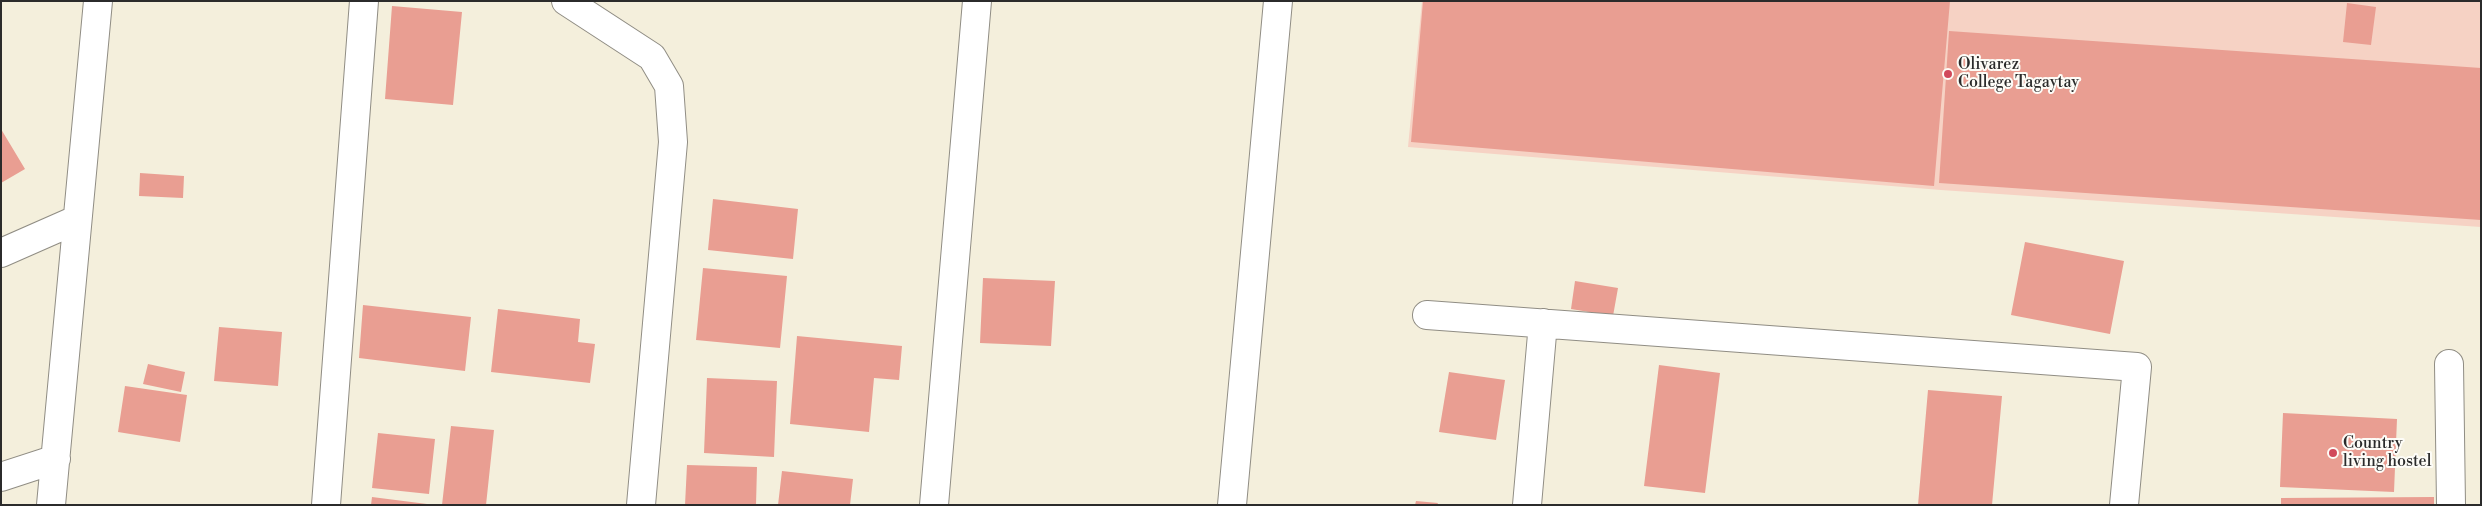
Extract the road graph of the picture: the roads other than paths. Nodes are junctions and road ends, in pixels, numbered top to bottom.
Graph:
1 (98, 1) edge
2 (364, 1) edge
3 (566, 1) edge
4 (977, 1) edge
5 (1278, 1) edge
6 (76, 220) junction
7 (1, 254) edge
8 (1427, 315) dead end
9 (1542, 323) junction
10 (2449, 364) dead end
11 (56, 459) junction
12 (1, 478) edge
13 (51, 505) edge
14 (326, 505) edge
15 (641, 505) edge
16 (934, 505) edge
17 (1232, 505) edge
18 (1527, 505) edge
19 (2124, 505) edge
20 (2451, 505) edge

1 - 6 street
2 - 14 street
3 - 15 street
4 - 16 street
5 - 17 street
6 - 7 street
6 - 11 street
8 - 9 street
9 - 18 street
9 - 19 street
10 - 20 street
11 - 12 street
11 - 13 street

